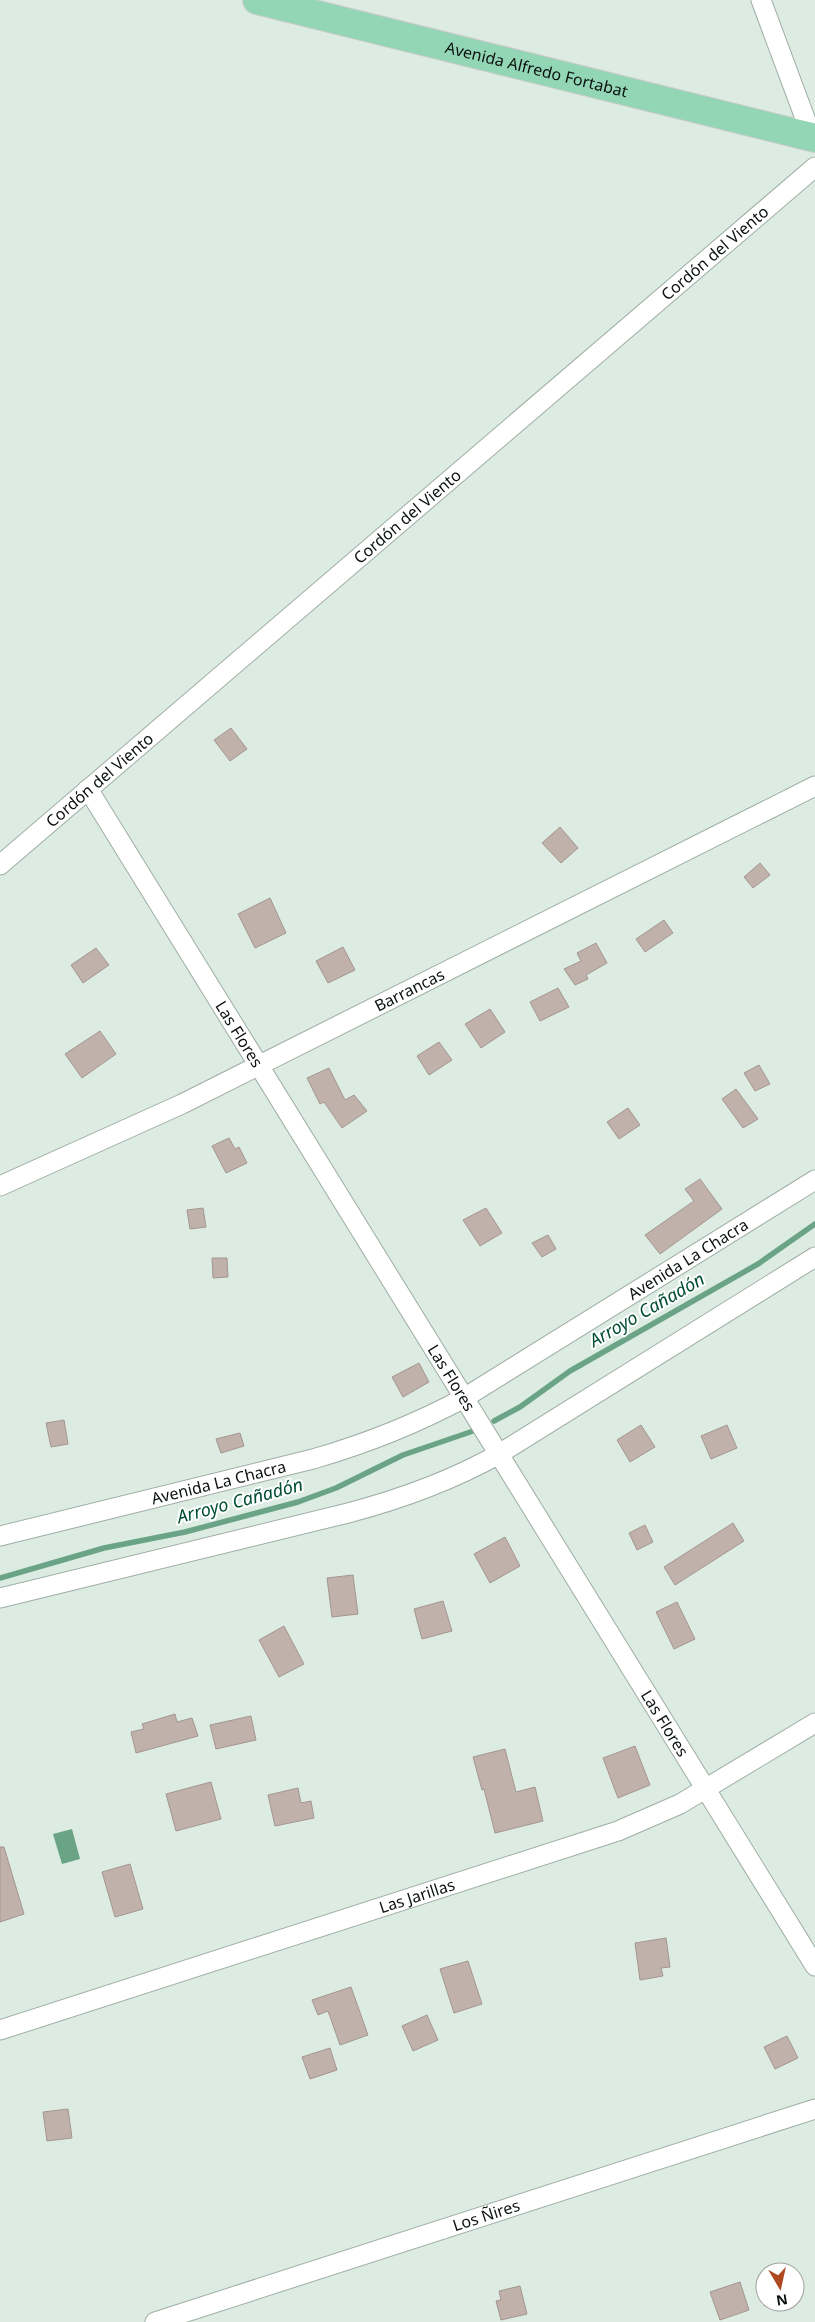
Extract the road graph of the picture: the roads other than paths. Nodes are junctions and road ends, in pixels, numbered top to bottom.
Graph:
1 (258, 0) edge
2 (762, 0) edge
3 (813, 138) edge
4 (810, 176) edge
5 (815, 786) edge
6 (88, 789) junction
7 (0, 864) edge
8 (258, 1064) junction
9 (815, 1180) edge
10 (0, 1186) edge
11 (815, 1257) edge
12 (464, 1398) junction
13 (499, 1454) junction
14 (0, 1536) edge
15 (0, 1598) edge
16 (815, 1723) edge
17 (706, 1790) junction
18 (814, 1961) edge
19 (0, 2030) edge
20 (815, 2109) edge
21 (155, 2322) edge

1 - 3 highway, Avenida Alfredo Fortabat
2 - 3 street
4 - 6 street, Cordón del Viento
5 - 8 street, Barrancas
6 - 7 street, Cordón del Viento
6 - 8 street, Las Flores
8 - 10 street, Barrancas
8 - 12 street, Las Flores
9 - 12 street, Avenida La Chacra
11 - 13 street
12 - 13 street, Las Flores
12 - 14 street, Avenida La Chacra
13 - 15 street
13 - 17 street, Las Flores
16 - 17 street, Las Jarillas
17 - 18 street, Las Flores
17 - 19 street, Las Jarillas
20 - 21 street, Los Ñires

